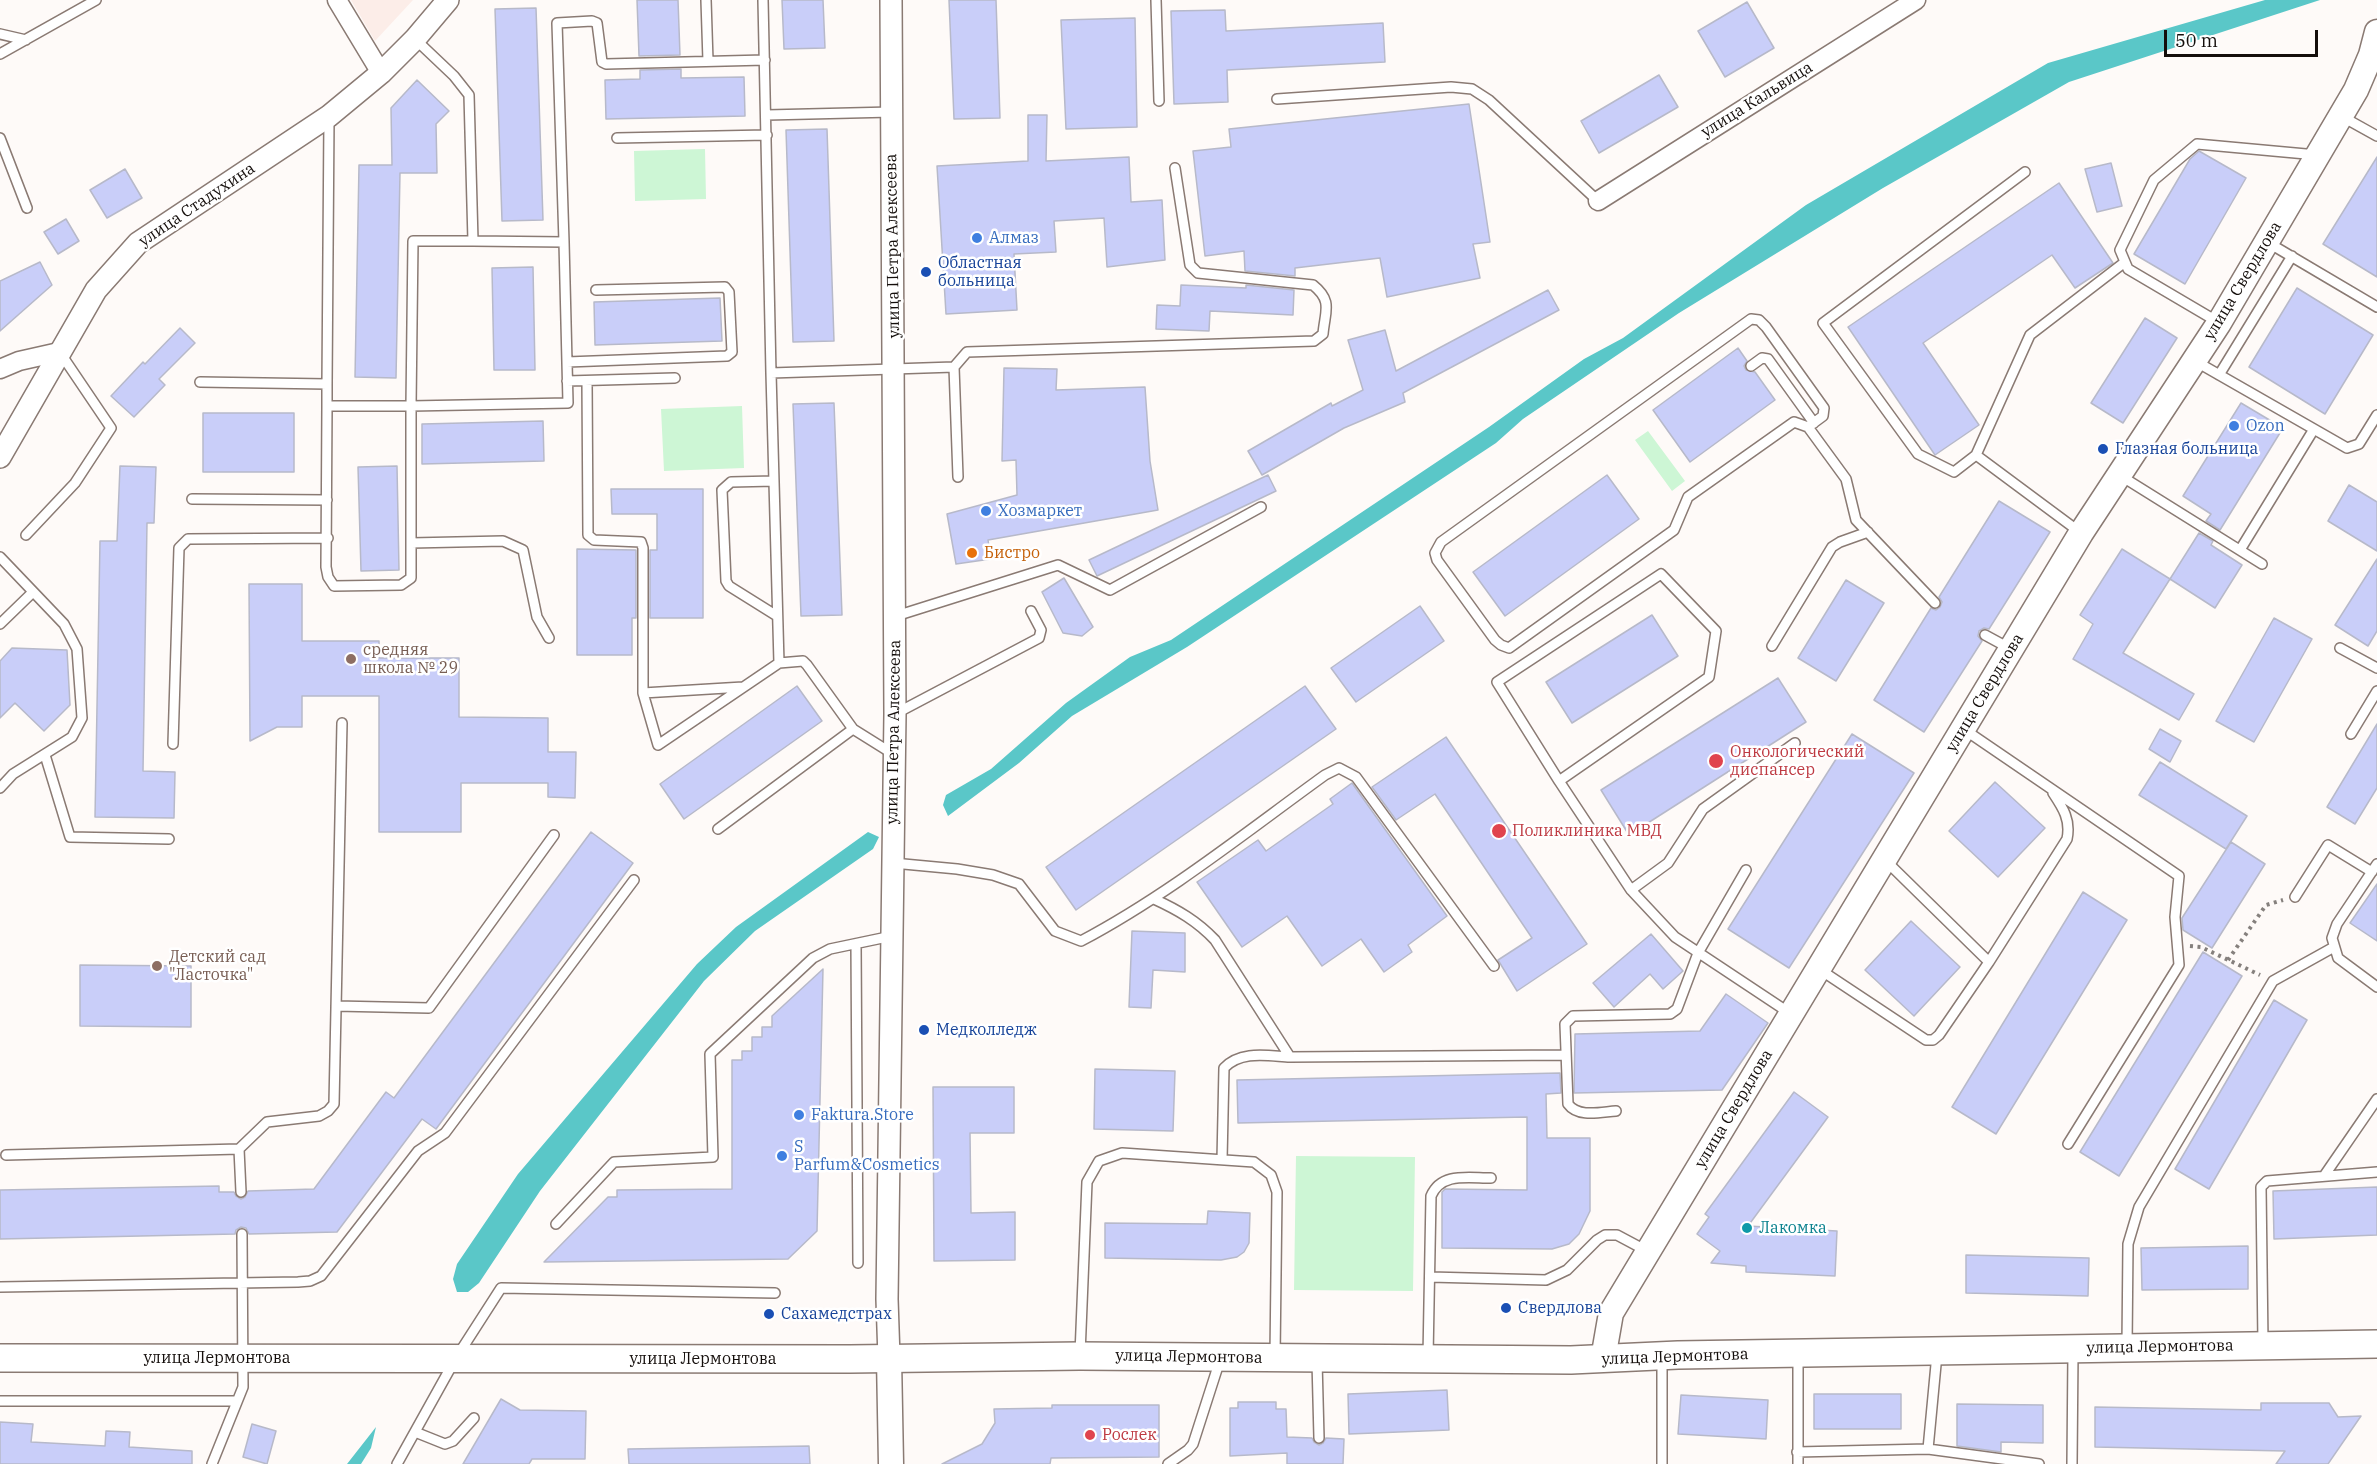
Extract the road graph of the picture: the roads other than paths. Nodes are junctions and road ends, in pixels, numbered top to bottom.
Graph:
1 (96, 0) edge
2 (337, 0) edge
3 (447, 0) edge
4 (706, 0) edge
5 (763, 0) edge
6 (891, 0) edge
7 (1156, 0) edge
8 (1916, 0) edge
9 (2377, 32) edge
10 (0, 34) edge
11 (415, 39) junction
12 (26, 40) junction
13 (0, 54) edge
14 (765, 60) junction
15 (708, 61) junction
16 (381, 73) junction
17 (1277, 99) dead end
18 (1159, 100) dead end
19 (892, 112) junction
20 (767, 115) junction
21 (329, 116) junction
22 (2342, 116) junction
23 (2376, 132) edge
24 (767, 135) junction
25 (0, 138) edge
26 (617, 138) dead end
27 (2319, 155) junction
28 (1175, 168) dead end
29 (2025, 172) dead end
30 (1598, 201) joint
31 (27, 208) dead end
32 (473, 241) junction
33 (564, 242) junction
34 (2267, 242) junction
35 (2292, 256) junction
36 (2125, 262) junction
37 (596, 290) dead end
38 (2377, 306) edge
39 (2219, 323) junction
40 (59, 352) junction
41 (2194, 360) junction
42 (567, 362) junction
43 (1751, 366) dead end
44 (954, 367) junction
45 (894, 368) junction
46 (0, 369) edge
47 (771, 373) junction
48 (2219, 375) junction
49 (675, 378) dead end
50 (567, 381) junction
51 (587, 381) junction
52 (200, 382) dead end
53 (327, 384) junction
54 (327, 406) junction
55 (411, 406) junction
56 (2377, 415) edge
57 (1811, 425) junction
58 (2314, 429) junction
59 (1976, 455) junction
60 (0, 457) edge
61 (2119, 475) junction
62 (957, 477) dead end
63 (774, 481) junction
64 (192, 499) dead end
65 (327, 500) junction
66 (1261, 507) dead end
67 (1868, 532) junction
68 (2081, 533) junction
69 (26, 535) dead end
70 (327, 538) junction
71 (411, 543) junction
72 (2240, 550) junction
73 (0, 557) edge
74 (2262, 564) dead end
75 (33, 592) junction
76 (1935, 603) dead end
77 (1031, 612) dead end
78 (777, 616) junction
79 (896, 616) junction
80 (0, 624) edge
81 (1985, 635) dead end
82 (549, 638) dead end
83 (1772, 646) dead end
84 (2340, 648) dead end
85 (2011, 650) junction
86 (779, 663) junction
87 (2377, 668) edge
88 (744, 687) junction
89 (2377, 691) edge
90 (643, 693) junction
91 (896, 714) junction
92 (342, 723) dead end
93 (853, 729) junction
94 (1963, 729) junction
95 (2350, 734) dead end
96 (1795, 743) dead end
97 (173, 744) dead end
98 (893, 754) junction
99 (45, 755) junction
100 (1559, 781) junction
101 (0, 788) edge
102 (2050, 788) junction
103 (718, 830) dead end
104 (554, 835) dead end
105 (170, 839) dead end
106 (1884, 860) junction
107 (893, 863) junction
108 (2374, 868) edge
109 (1746, 870) dead end
110 (634, 880) dead end
111 (1631, 890) junction
112 (2295, 897) road end
113 (1154, 899) junction
114 (892, 936) junction
115 (855, 944) junction
116 (2334, 947) junction
117 (1698, 953) junction
118 (1989, 962) junction
119 (1494, 966) dead end
120 (1819, 968) junction
121 (2377, 987) edge
122 (336, 1006) junction
123 (1791, 1014) junction
124 (1566, 1055) junction
125 (1290, 1057) junction
126 (2377, 1099) edge
127 (1616, 1111) dead end
128 (2068, 1144) dead end
129 (239, 1149) junction
130 (6, 1155) dead end
131 (1222, 1160) junction
132 (2377, 1172) edge
133 (2324, 1176) junction
134 (1491, 1178) dead end
135 (241, 1192) dead end
136 (556, 1224) dead end
137 (242, 1234) dead end
138 (1648, 1251) junction
139 (858, 1263) dead end
140 (1430, 1277) junction
141 (242, 1283) junction
142 (0, 1287) edge
143 (775, 1293) dead end
144 (2377, 1344) edge
145 (2263, 1346) junction
146 (2127, 1348) junction
147 (2073, 1349) junction
148 (1937, 1351) junction
149 (1798, 1354) junction
150 (1080, 1356) junction
151 (1662, 1356) junction
152 (0, 1358) edge
153 (242, 1358) junction
154 (456, 1358) junction
155 (890, 1358) junction
156 (1221, 1358) junction
157 (1275, 1358) junction
158 (1317, 1359) junction
159 (1428, 1359) junction
160 (1603, 1359) junction
161 (0, 1401) edge
162 (236, 1401) junction
163 (474, 1418) dead end
164 (415, 1432) junction
165 (1319, 1438) dead end
166 (1928, 1449) junction
167 (1797, 1452) junction
168 (212, 1464) edge
169 (397, 1464) edge
170 (891, 1464) edge
171 (1168, 1464) edge
172 (1662, 1464) edge
173 (1798, 1464) edge
174 (2039, 1464) edge
175 (2072, 1464) edge

1 - 12 lane
2 - 16 street
3 - 11 street, улица Стадухина
4 - 15 lane
5 - 14 lane
6 - 19 street, улица Петра Алексеева
7 - 18 lane
8 - 30 street, улица Кальвица
9 - 22 main road, улица Свердлова
10 - 12 lane
11 - 16 street, улица Стадухина
11 - 32 lane
12 - 13 lane
14 - 15 lane
14 - 20 lane
15 - 33 lane
16 - 21 street, улица Стадухина
17 - 30 lane
19 - 20 lane
19 - 45 street, улица Петра Алексеева
20 - 24 lane
21 - 40 street, улица Стадухина
21 - 53 lane
22 - 23 lane
22 - 27 main road, улица Свердлова
24 - 26 lane
24 - 47 lane
25 - 31 lane
27 - 34 main road, улица Свердлова
27 - 36 lane
28 - 44 lane
29 - 59 lane
32 - 33 lane
32 - 55 lane
33 - 42 lane
34 - 35 lane
34 - 39 main road, улица Свердлова
35 - 38 lane
35 - 48 lane
36 - 39 lane
36 - 59 lane
37 - 42 lane
39 - 41 main road, улица Свердлова
40 - 46 street
40 - 60 street, улица Стадухина
40 - 69 lane
41 - 48 lane
41 - 61 main road, улица Свердлова
42 - 50 lane
43 - 57 lane
44 - 45 lane
44 - 62 lane
45 - 47 lane
45 - 79 street, улица Петра Алексеева
47 - 63 lane
48 - 58 lane
49 - 51 lane
50 - 51 lane
50 - 55 lane
51 - 90 lane
52 - 53 lane
53 - 54 lane
54 - 55 lane
54 - 65 lane
55 - 71 lane
56 - 58 lane
57 - 57 lane
57 - 67 lane
58 - 72 lane
59 - 68 lane
61 - 68 main road, улица Свердлова
61 - 72 lane
63 - 78 lane
63 - 78 lane
64 - 65 lane
65 - 70 lane
66 - 79 lane
67 - 76 lane
67 - 83 lane
68 - 85 main road, улица Свердлова
70 - 71 lane
70 - 97 lane
71 - 82 lane
72 - 74 lane
73 - 75 lane
75 - 80 lane
75 - 99 lane
77 - 91 lane
78 - 86 lane
79 - 91 street, улица Петра Алексеева
81 - 85 lane
84 - 87 lane
85 - 94 main road, улица Свердлова
86 - 88 lane
86 - 93 lane
88 - 90 lane
88 - 90 lane
89 - 95 lane
91 - 98 street, улица Петра Алексеева
92 - 122 lane
93 - 98 lane
93 - 103 lane
94 - 102 lane
94 - 106 main road, улица Свердлова
96 - 111 lane
98 - 107 street, улица Петра Алексеева
99 - 101 lane
99 - 105 lane
100 - 100 lane
100 - 111 lane
102 - 118 lane
102 - 128 lane
104 - 122 lane
106 - 118 lane
106 - 120 main road, улица Свердлова
107 - 113 lane
107 - 114 street, улица Петра Алексеева
108 - 112 lane
108 - 116 lane
109 - 117 lane
110 - 141 lane
111 - 117 lane
113 - 119 lane
113 - 125 lane
114 - 115 lane
114 - 155 street, улица Петра Алексеева
115 - 136 lane
115 - 139 lane
116 - 121 lane
116 - 146 lane
117 - 123 lane
117 - 124 lane
118 - 120 lane
120 - 123 main road, улица Свердлова
122 - 129 lane
123 - 138 main road, улица Свердлова
124 - 125 lane
124 - 127 lane
125 - 131 lane
126 - 133 lane
129 - 130 lane
129 - 135 lane
131 - 150 lane
131 - 157 lane
132 - 133 lane
133 - 145 lane
134 - 140 lane
137 - 141 lane
138 - 140 lane
138 - 160 main road, улица Свердлова
140 - 159 lane
141 - 142 lane
141 - 153 lane
143 - 154 lane
144 - 145 main road, улица Лермонтова
145 - 146 main road, улица Лермонтова
146 - 147 main road, улица Лермонтова
147 - 148 main road, улица Лермонтова
147 - 175 lane
148 - 149 main road, улица Лермонтова
148 - 166 lane
149 - 151 main road, улица Лермонтова
149 - 167 lane
150 - 155 main road, улица Лермонтова
150 - 156 main road, улица Лермонтова
151 - 160 main road, улица Лермонтова
151 - 172 lane
152 - 153 main road, улица Лермонтова
153 - 154 main road, улица Лермонтова
153 - 162 lane
154 - 155 main road, улица Лермонтова
154 - 164 lane
155 - 170 main road, улица Петра Алексеева
156 - 157 main road, улица Лермонтова
156 - 171 lane
157 - 158 main road, улица Лермонтова
158 - 159 main road, улица Лермонтова
158 - 165 lane
159 - 160 main road, улица Лермонтова
161 - 162 lane
162 - 168 lane
163 - 164 lane
164 - 169 lane
166 - 167 lane
166 - 174 lane
167 - 173 lane

